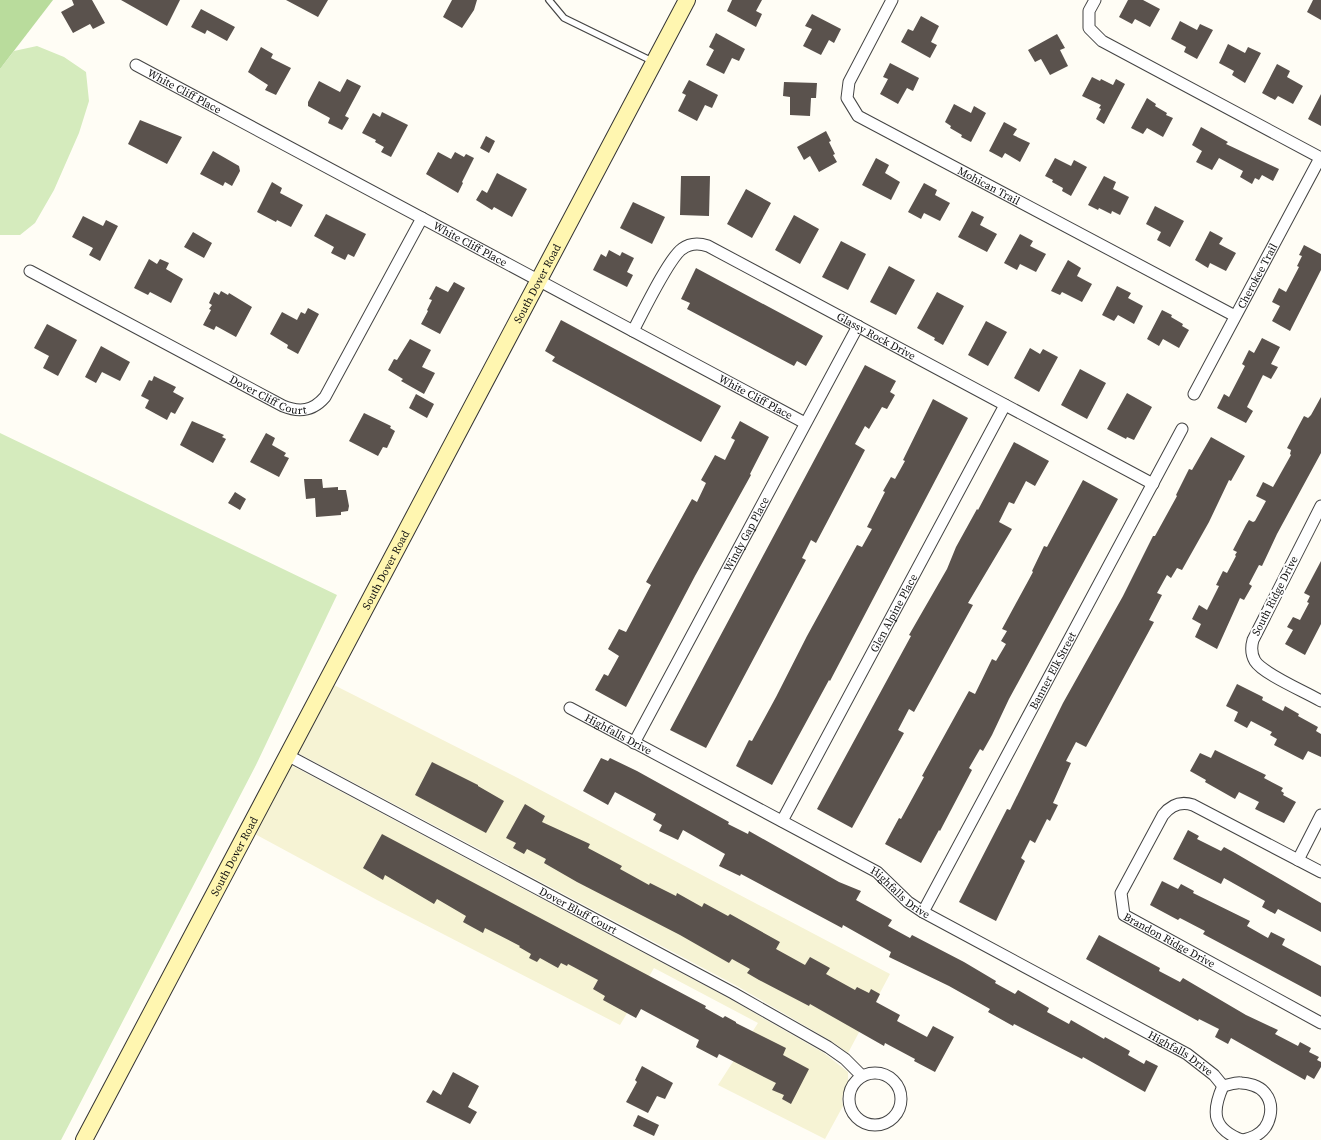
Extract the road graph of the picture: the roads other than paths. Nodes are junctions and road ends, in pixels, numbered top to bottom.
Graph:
1 (549, 0) edge
2 (687, 0) edge
3 (892, 0) edge
4 (1095, 0) edge
5 (654, 63) junction
6 (136, 65) dead end
7 (1321, 158) edge
8 (422, 218) junction
9 (30, 271) dead end
10 (539, 280) junction
11 (1235, 316) junction
12 (858, 326) junction
13 (633, 331) junction
14 (1194, 394) dead end
15 (1005, 405) junction
16 (806, 423) junction
17 (1182, 430) dead end
18 (1153, 484) junction
19 (1321, 506) edge
20 (1321, 700) edge
21 (570, 708) dead end
22 (634, 742) junction
23 (287, 755) junction
24 (1321, 815) edge
25 (782, 821) junction
26 (1298, 860) junction
27 (1321, 872) edge
28 (922, 912) junction
29 (1321, 1023) edge
30 (862, 1076) junction
31 (1223, 1086) junction
32 (84, 1140) edge
33 (1242, 1140) edge

1 - 5 lane
2 - 5 street, South Dover Road
3 - 11 street, Mohican Trail
4 - 7 street
5 - 10 street, South Dover Road
6 - 8 street, White Cliff Place
7 - 11 street, Cherokee Trail
8 - 9 street, Dover Cliff Court
8 - 10 street, White Cliff Place
10 - 13 street, White Cliff Place
10 - 23 street, South Dover Road
11 - 14 street, Cherokee Trail
12 - 13 street, Glassy Rock Drive
12 - 15 street, Glassy Rock Drive
12 - 16 street, Windy Gap Place
13 - 16 street, White Cliff Place
15 - 18 street, Glassy Rock Drive
15 - 25 street, Glen Alpine Place
16 - 22 street, Windy Gap Place
17 - 18 street, Banner Elk Street
18 - 28 street, Banner Elk Street
19 - 20 street, South Ridge Drive
21 - 22 street, Highfalls Drive
22 - 25 street, Highfalls Drive
23 - 30 street, Dover Bluff Court
23 - 32 street, South Dover Road
24 - 26 street
25 - 28 street, Highfalls Drive
26 - 27 street, Brandon Ridge Drive
26 - 29 street, Brandon Ridge Drive
28 - 31 street, Highfalls Drive
30 - 30 street
31 - 33 street
31 - 33 street

